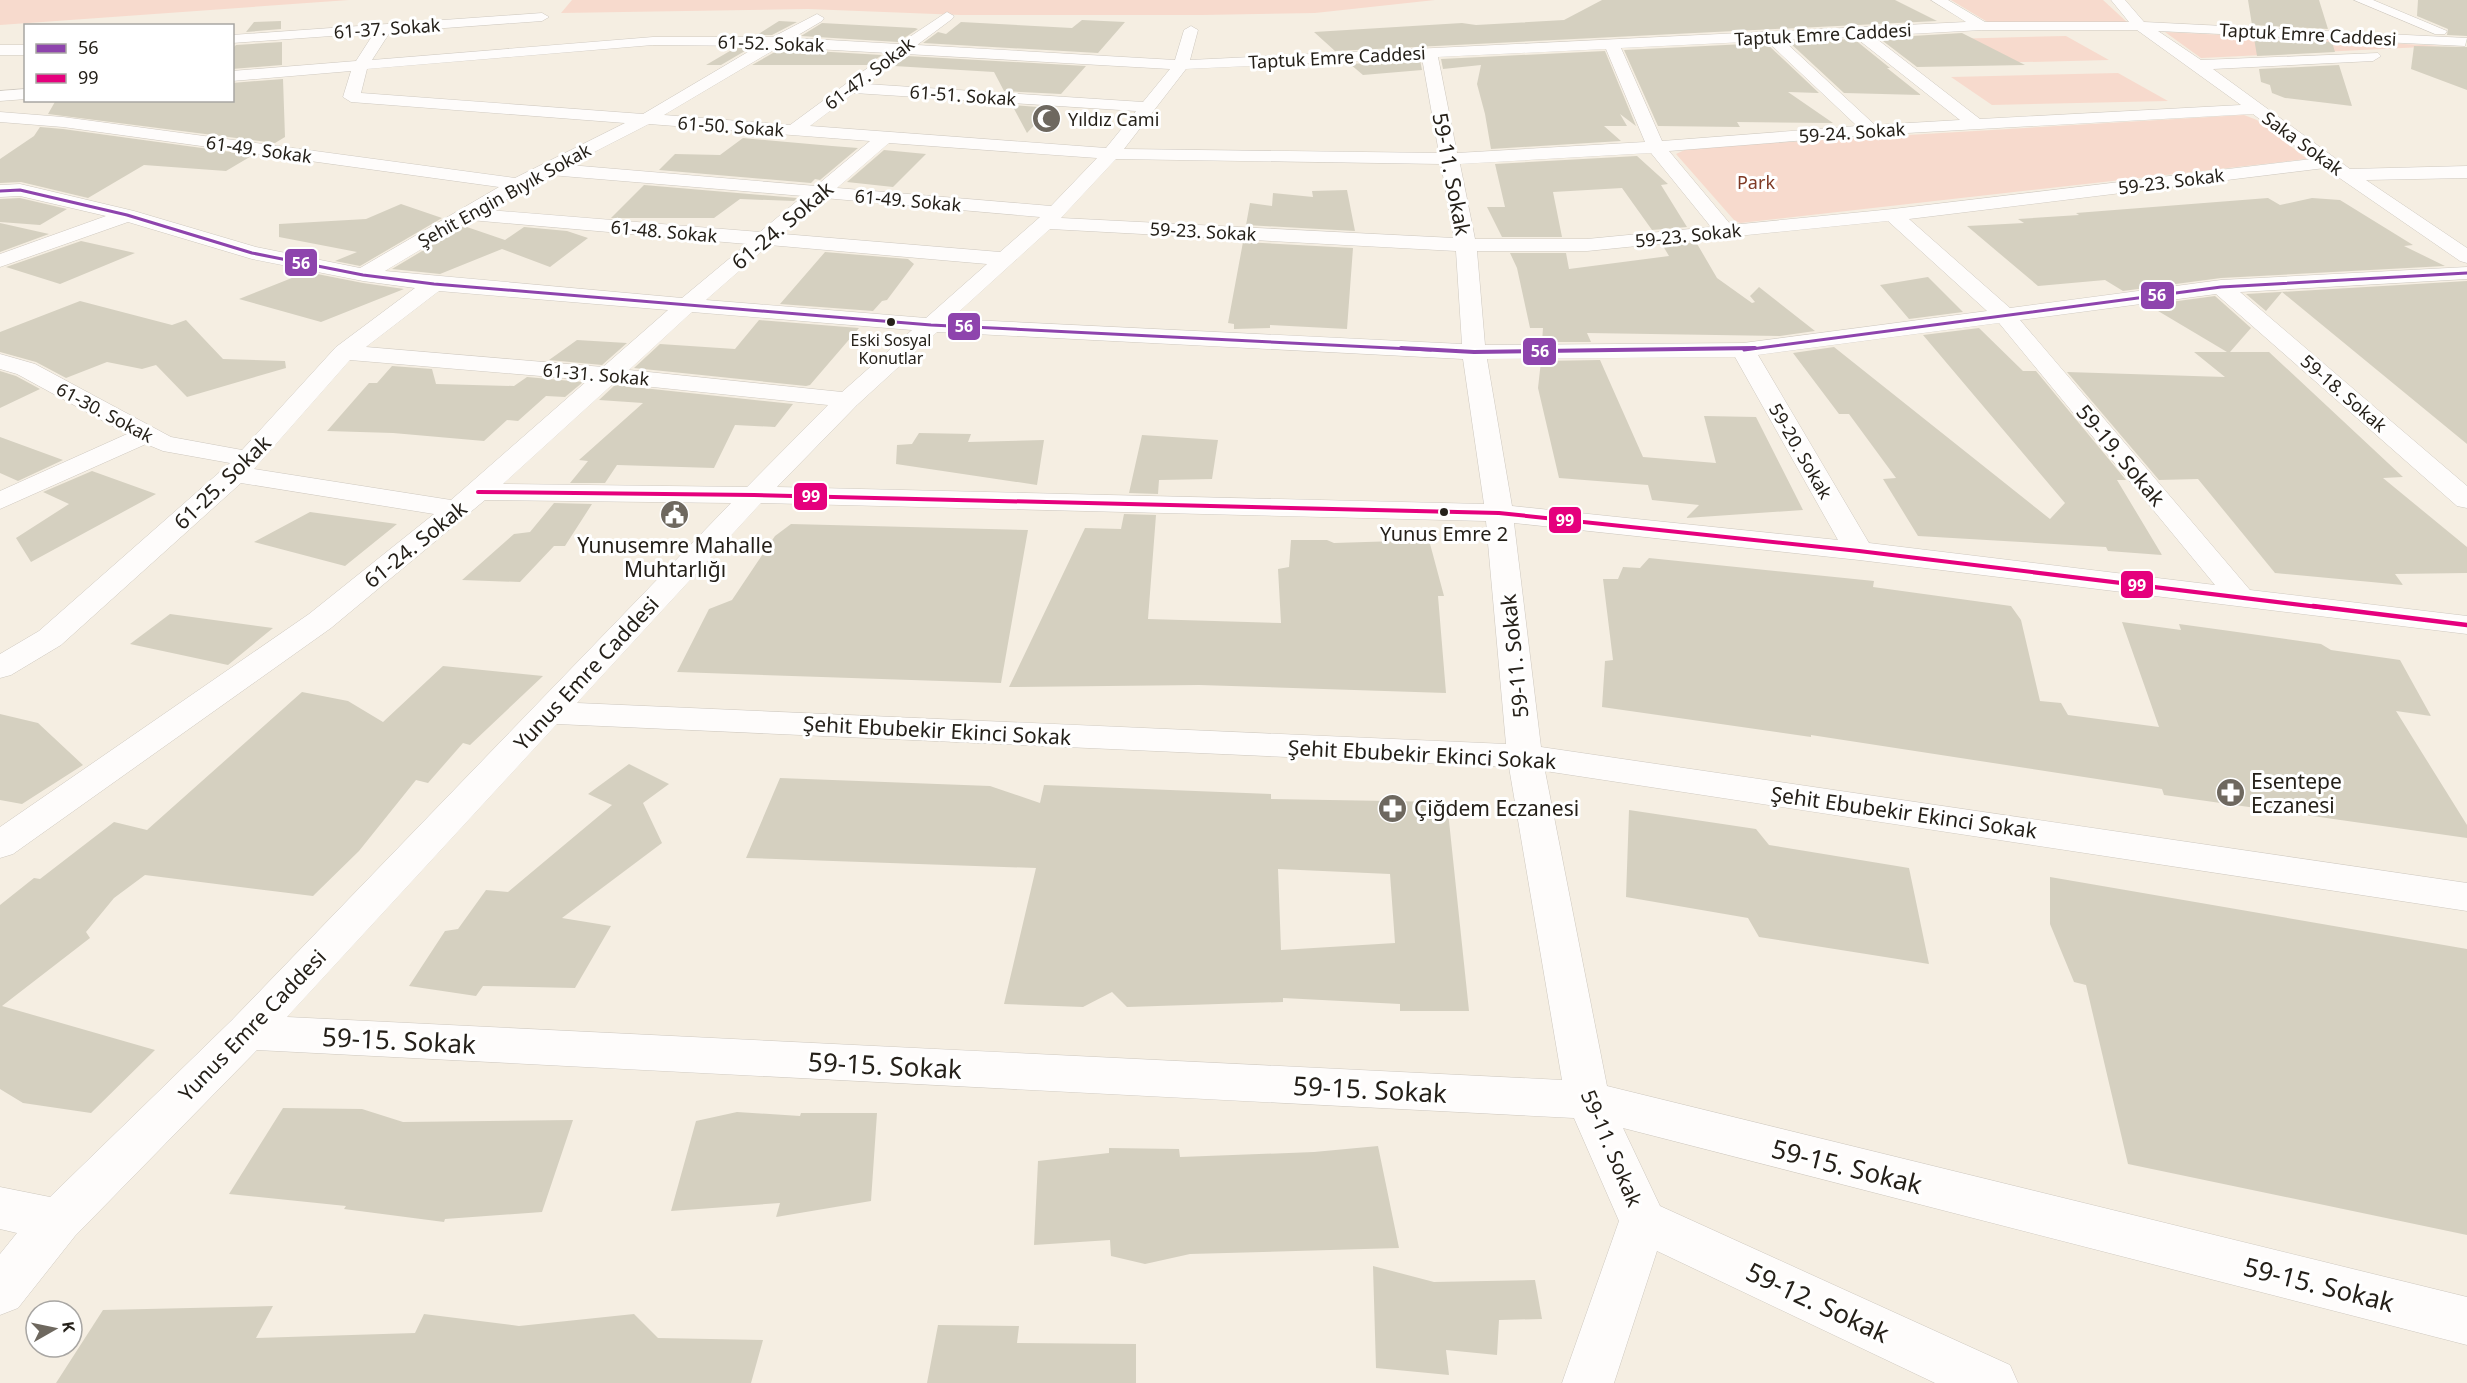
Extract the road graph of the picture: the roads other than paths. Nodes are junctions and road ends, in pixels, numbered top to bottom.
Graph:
1 (1938, 0) edge
2 (2118, 0) edge
3 (2361, 0) edge
4 (947, 16) dead end
5 (817, 18) dead end
6 (1982, 26) junction
7 (2140, 26) junction
8 (385, 28) junction
9 (1191, 30) dead end
10 (1860, 33) junction
11 (1770, 36) junction
12 (234, 39) edge
13 (777, 42) junction
14 (1611, 43) junction
15 (2466, 43) edge
16 (902, 49) junction
17 (0, 50) edge
18 (24, 50) edge
19 (523, 50) junction
20 (1429, 52) junction
21 (362, 65) junction
22 (1181, 65) junction
23 (2198, 65) junction
24 (234, 76) edge
25 (850, 88) junction
26 (24, 94) edge
27 (0, 96) edge
28 (1148, 107) junction
29 (2257, 109) junction
30 (0, 117) edge
31 (646, 119) junction
32 (1976, 124) junction
33 (792, 130) junction
34 (1871, 130) junction
35 (884, 138) junction
36 (1656, 147) junction
37 (1111, 154) junction
38 (1448, 159) junction
39 (2329, 162) junction
40 (546, 169) junction
41 (2467, 172) edge
42 (2346, 175) junction
43 (518, 184) junction
44 (0, 191) edge
45 (820, 193) junction
46 (466, 214) junction
47 (127, 215) junction
48 (1893, 215) junction
49 (1050, 218) junction
50 (1726, 232) junction
51 (767, 239) junction
52 (1466, 245) junction
53 (2467, 257) edge
54 (1005, 259) junction
55 (0, 261) edge
56 (2467, 273) edge
57 (363, 275) junction
58 (434, 284) junction
59 (2221, 287) junction
60 (688, 304) junction
61 (2004, 315) junction
62 (931, 325) junction
63 (1743, 350) junction
64 (344, 352) junction
65 (1474, 352) junction
66 (0, 361) edge
67 (609, 375) junction
68 (848, 400) junction
69 (147, 434) junction
70 (242, 466) junction
71 (478, 492) junction
72 (754, 495) junction
73 (2467, 500) edge
74 (0, 501) edge
75 (457, 509) junction
76 (1499, 513) junction
77 (1858, 551) junction
78 (2239, 595) junction
79 (2467, 625) edge
80 (0, 668) edge
81 (548, 713) junction
82 (1525, 756) junction
83 (0, 845) edge
84 (2467, 897) edge
85 (247, 1032) junction
86 (1588, 1101) junction
87 (0, 1208) edge
88 (58, 1221) junction
89 (1643, 1221) junction
90 (0, 1291) edge
91 (2467, 1321) edge
92 (1588, 1383) edge
93 (1992, 1383) edge

1 - 6 street
2 - 7 street, Saka Sokak
3 - 15 street
4 - 16 street, 61-47. Sokak
5 - 13 street, Şehit Engin Bıyık Sokak
6 - 7 street, Taptuk Emre Caddesi
6 - 10 street, Taptuk Emre Caddesi
7 - 15 street, Taptuk Emre Caddesi
7 - 23 street, Saka Sokak
8 - 12 street, 61-37. Sokak
8 - 19 street, 61-37. Sokak
8 - 21 street
9 - 22 street, Yunus Emre Caddesi
10 - 11 street, Taptuk Emre Caddesi
10 - 32 street
11 - 14 street, Taptuk Emre Caddesi
11 - 34 street
13 - 16 street, 61-52. Sokak
13 - 19 street, 61-52. Sokak
13 - 31 street, Şehit Engin Bıyık Sokak
14 - 20 street, Taptuk Emre Caddesi
14 - 36 street
15 - 23 street, Taptuk Emre Caddesi
16 - 22 street, 61-52. Sokak
16 - 25 street, 61-47. Sokak
17 - 18 street
19 - 21 street, 61-52. Sokak
20 - 22 street, Taptuk Emre Caddesi
20 - 38 street, 59-11. Sokak
21 - 24 street, 61-52. Sokak
21 - 31 street, 61-50. Sokak
22 - 28 street, Yunus Emre Caddesi
23 - 29 street, Saka Sokak
25 - 28 street, 61-51. Sokak
25 - 33 street, 61-47. Sokak
26 - 27 street
28 - 37 street, Yunus Emre Caddesi
29 - 32 street, 59-24. Sokak
29 - 39 street, Saka Sokak
30 - 43 street, 61-49. Sokak
31 - 33 street, 61-50. Sokak
31 - 40 street, Şehit Engin Bıyık Sokak
32 - 34 street, 59-24. Sokak
33 - 35 street, 61-50. Sokak
34 - 36 street, 59-24. Sokak
35 - 37 street, 61-50. Sokak
35 - 45 street, 61-24. Sokak
36 - 38 street, 59-24. Sokak
36 - 50 street
37 - 38 street
37 - 49 street, Yunus Emre Caddesi
38 - 52 street, 59-11. Sokak
39 - 42 street, Saka Sokak
39 - 48 street, 59-23. Sokak
40 - 43 street, Şehit Engin Bıyık Sokak
40 - 45 street, 61-49. Sokak
41 - 42 street
42 - 53 street, Saka Sokak
43 - 46 street, Şehit Engin Bıyık Sokak
44 - 47 street
45 - 49 street, 61-49. Sokak
45 - 51 street, 61-24. Sokak
46 - 51 street, 61-48. Sokak
46 - 57 street, Şehit Engin Bıyık Sokak
47 - 55 street
47 - 57 street
48 - 50 street, 59-23. Sokak
48 - 61 street, 59-19. Sokak
49 - 52 street, 59-23. Sokak
49 - 54 street, Yunus Emre Caddesi
50 - 52 street, 59-23. Sokak
51 - 54 street, 61-48. Sokak
51 - 60 street, 61-24. Sokak
52 - 65 street, 59-11. Sokak
54 - 62 street, Yunus Emre Caddesi
56 - 59 street
57 - 58 street
58 - 60 street
58 - 64 street, 61-25. Sokak
59 - 61 street
59 - 73 street, 59-18. Sokak
60 - 62 street
60 - 67 street, 61-24. Sokak
61 - 63 street
61 - 78 street, 59-19. Sokak
62 - 65 street
62 - 68 street, Yunus Emre Caddesi
63 - 65 street
63 - 77 street, 59-20. Sokak
64 - 67 street, 61-31. Sokak
64 - 70 street, 61-25. Sokak
65 - 76 street, 59-11. Sokak
66 - 69 street, 61-30. Sokak
67 - 68 street, 61-31. Sokak
67 - 71 street, 61-24. Sokak
68 - 72 street, Yunus Emre Caddesi
69 - 70 street, 61-30. Sokak
69 - 74 street
70 - 75 street, 61-30. Sokak
70 - 80 street, 61-25. Sokak
71 - 72 street
71 - 75 street, 61-24. Sokak
72 - 76 street
72 - 81 street, Yunus Emre Caddesi
75 - 83 street, 61-24. Sokak
76 - 77 street
76 - 82 street, 59-11. Sokak
77 - 78 street
78 - 79 street
81 - 82 street, Şehit Ebubekir Ekinci Sokak
81 - 85 street, Yunus Emre Caddesi
82 - 84 street, Şehit Ebubekir Ekinci Sokak
82 - 86 street, 59-11. Sokak
85 - 86 street, 59-15. Sokak
85 - 88 street, Yunus Emre Caddesi
86 - 89 street, 59-11. Sokak
86 - 91 street, 59-15. Sokak
87 - 88 street
88 - 90 street, Yunus Emre Caddesi
89 - 92 street, 59-11. Sokak
89 - 93 street, 59-12. Sokak

